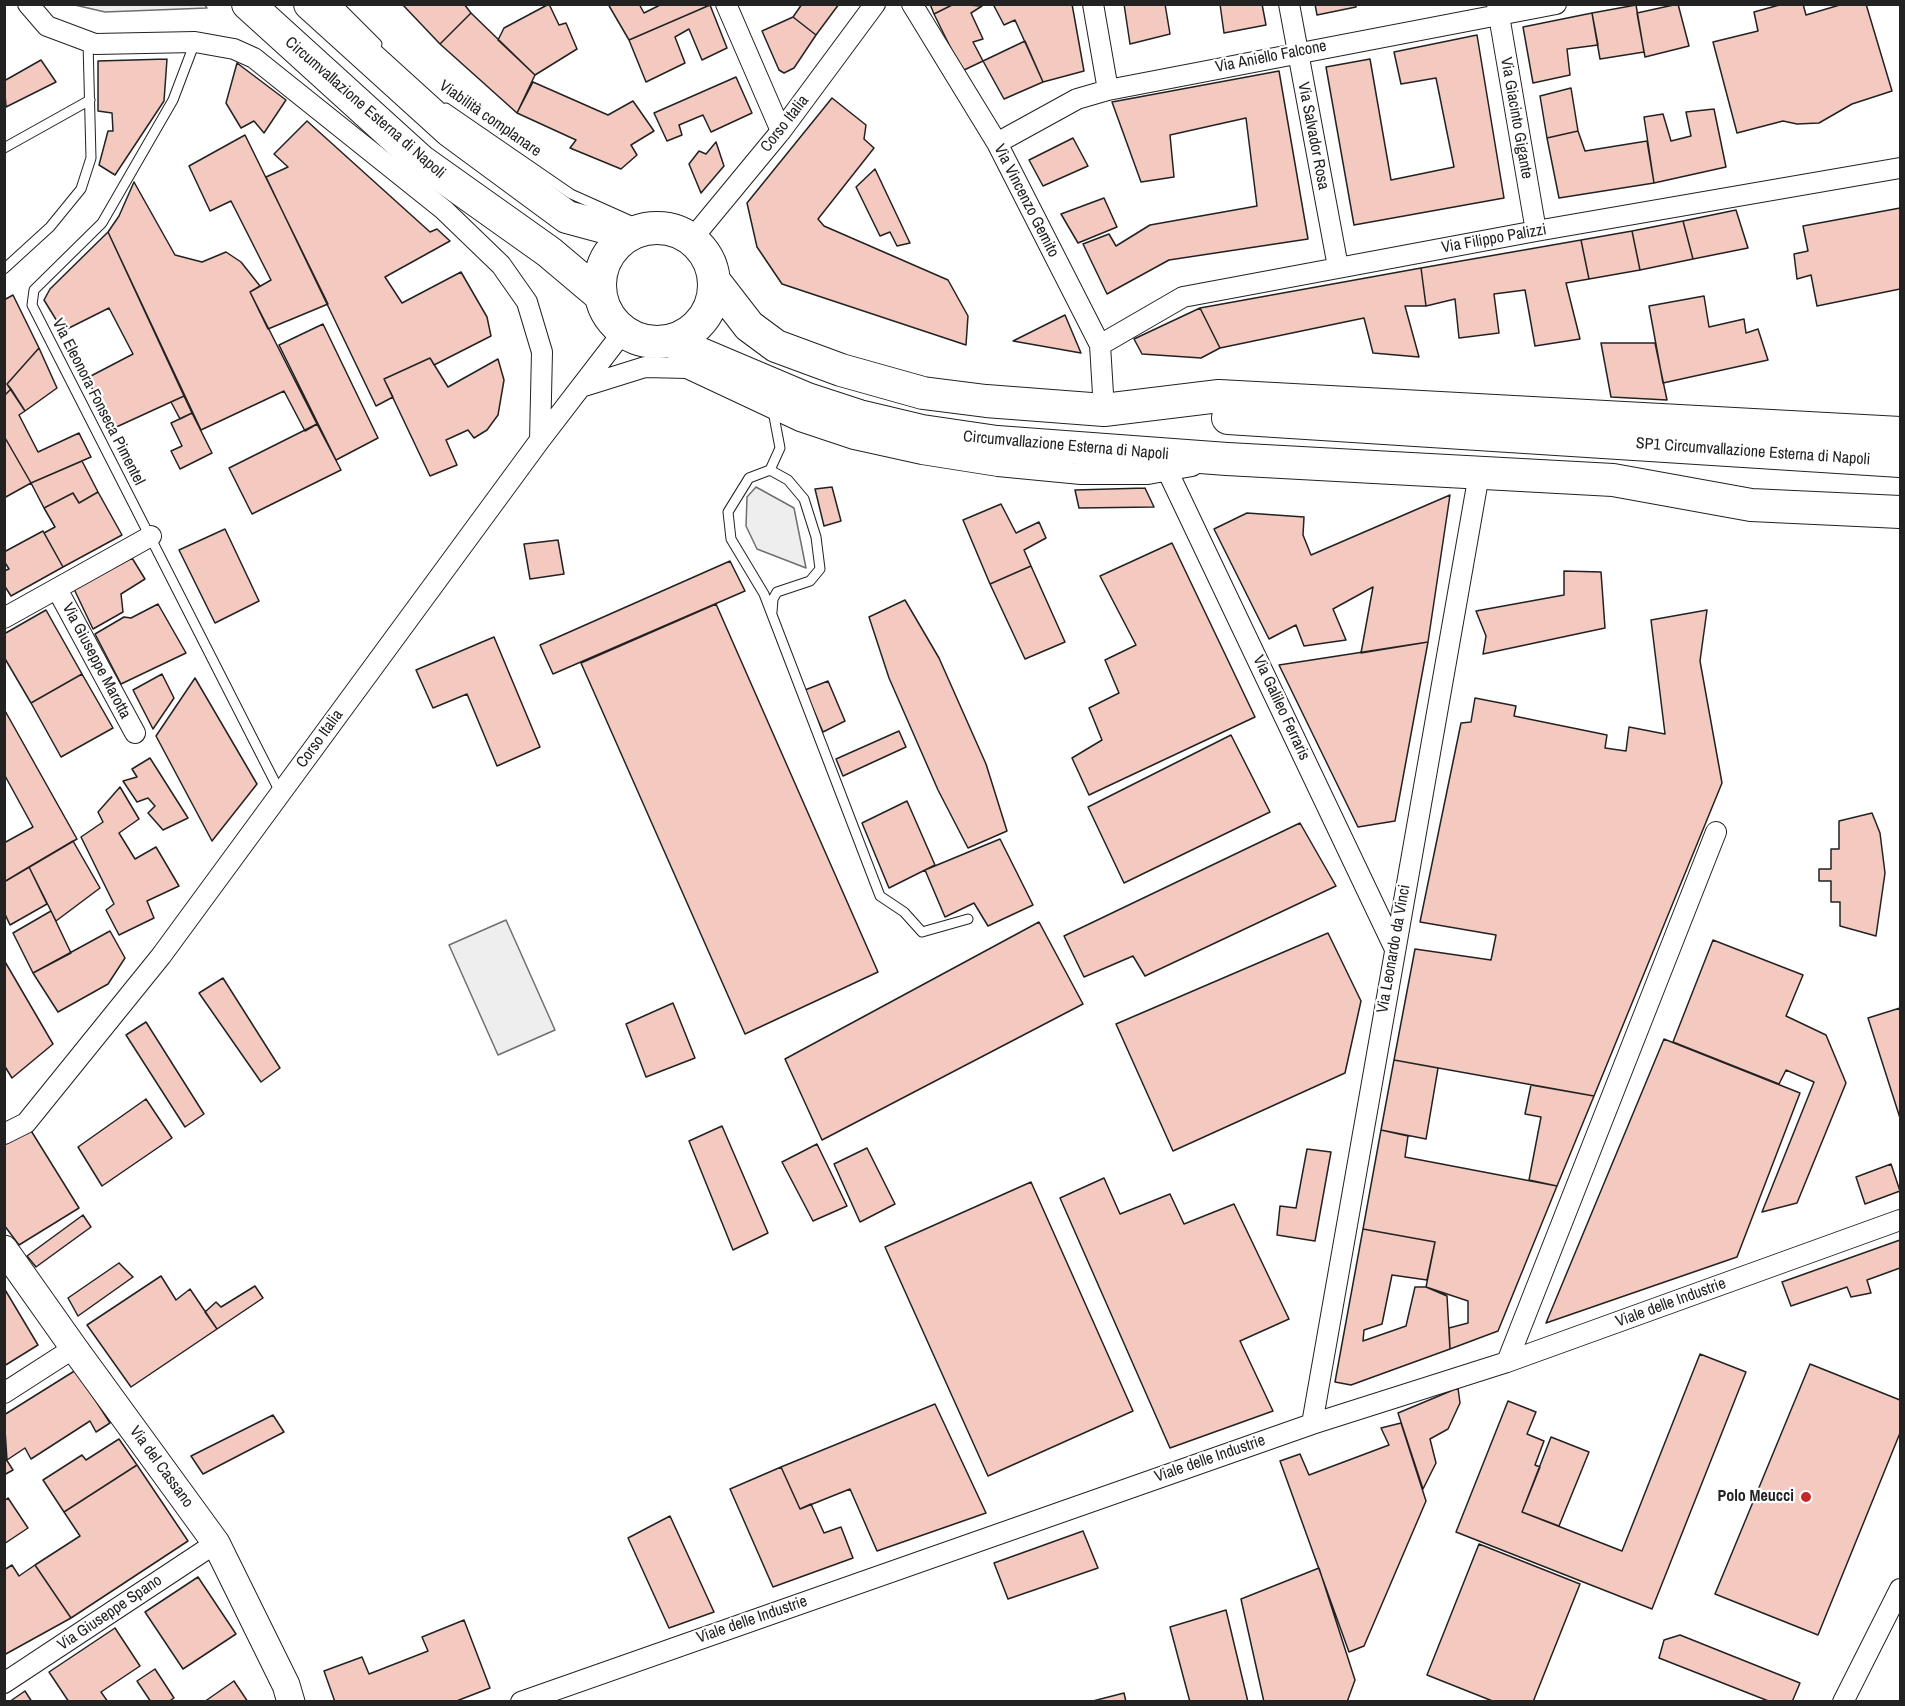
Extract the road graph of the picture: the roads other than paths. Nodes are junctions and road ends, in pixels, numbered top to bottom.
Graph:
1 (28, 4) edge
2 (248, 4) edge
3 (310, 4) edge
4 (337, 4) edge
5 (726, 4) edge
6 (875, 4) edge
7 (912, 4) edge
8 (1093, 4) edge
9 (1289, 4) edge
10 (1556, 4) edge
11 (1498, 9) edge
12 (88, 42) junction
13 (195, 42) junction
14 (1297, 52) junction
15 (386, 53) dead end
16 (1108, 90) junction
17 (90, 100) junction
18 (436, 101) dead end
19 (781, 131) junction
20 (997, 143) junction
21 (4, 148) edge
22 (1900, 168) edge
23 (639, 231) junction
24 (1536, 231) junction
25 (691, 240) junction
26 (1338, 267) junction
27 (4, 269) edge
28 (715, 282) junction
29 (600, 295) junction
30 (623, 332) junction
31 (670, 341) junction
32 (1100, 345) junction
33 (581, 387) junction
34 (773, 408) junction
35 (1104, 410) junction
36 (1900, 433) edge
37 (540, 440) junction
38 (1227, 459) junction
39 (1900, 461) edge
40 (770, 470) junction
41 (1167, 470) junction
42 (1479, 474) junction
43 (1613, 480) junction
44 (1900, 493) edge
45 (1900, 512) edge
46 (150, 537) junction
47 (57, 588) junction
48 (772, 614) junction
49 (4, 618) edge
50 (135, 733) dead end
51 (281, 793) junction
52 (1716, 832) dead end
53 (968, 919) dead end
54 (1394, 947) junction
55 (4, 1134) edge
56 (1900, 1220) edge
57 (4, 1249) edge
58 (74, 1348) junction
59 (1508, 1362) junction
60 (4, 1393) edge
61 (1312, 1424) junction
62 (216, 1543) junction
63 (1900, 1590) edge
64 (4, 1683) edge
65 (291, 1701) edge
66 (521, 1701) edge
67 (1843, 1701) edge

1 - 12 street
2 - 29 highway, Circumvallazione Esterna di Napoli
3 - 23 highway
4 - 15 lane
5 - 19 street
6 - 19 street, Corso Italia
7 - 20 street, Via Vincenzo Gemito
8 - 16 street
9 - 14 street, Via Salvador Rosa
10 - 11 street, Via Aniello Falcone
11 - 14 street, Via Aniello Falcone
11 - 24 street, Via Giacinto Gigante
12 - 13 street
12 - 17 lane
13 - 37 street
13 - 46 lane, Via Eleonora Fonseca Pimentel
14 - 16 street, Via Aniello Falcone
14 - 26 street, Via Salvador Rosa
16 - 20 street, Via Aniello Falcone
17 - 21 lane
17 - 27 lane
18 - 23 lane, Viabilità complanare
19 - 25 street, Corso Italia
20 - 32 street, Via Vincenzo Gemito
22 - 24 street, Via Filippo Palizzi
23 - 25 highway
23 - 29 highway
24 - 26 street, Via Filippo Palizzi
25 - 28 highway
26 - 32 street, Via Filippo Palizzi
28 - 31 highway
28 - 35 highway
29 - 30 highway, Circumvallazione Esterna di Napoli
30 - 31 highway, Circumvallazione Esterna di Napoli
30 - 33 street, Corso Italia
31 - 38 highway, Circumvallazione Esterna di Napoli
32 - 35 street, Via Vincenzo Gemito
33 - 34 street
33 - 37 street, Corso Italia
34 - 40 lane
34 - 41 street
35 - 36 highway
35 - 39 highway, SP1 Circumvallazione Esterna di Napoli
37 - 51 street, Corso Italia
38 - 41 street
38 - 42 highway, Circumvallazione Esterna di Napoli
40 - 48 lane
40 - 48 lane
41 - 54 street, Via Galileo Ferraris
42 - 43 highway, Circumvallazione Esterna di Napoli
42 - 54 street, Via Leonardo da Vinci
43 - 44 highway, SP1 Circumvallazione Esterna di Napoli
43 - 45 highway
46 - 47 street
46 - 51 lane, Via Eleonora Fonseca Pimentel
47 - 49 street
47 - 50 street, Via Giuseppe Marotta
48 - 53 lane
51 - 55 street, Corso Italia
52 - 59 street
54 - 61 street, Via Leonardo da Vinci
56 - 59 street, Viale delle Industrie
57 - 58 main road, Via del Cassano
58 - 60 street
58 - 62 main road, Via del Cassano
59 - 61 street, Viale delle Industrie
61 - 66 street, Viale delle Industrie
62 - 64 street, Via Giuseppe Spano
62 - 65 main road, Via del Cassano
63 - 67 street

